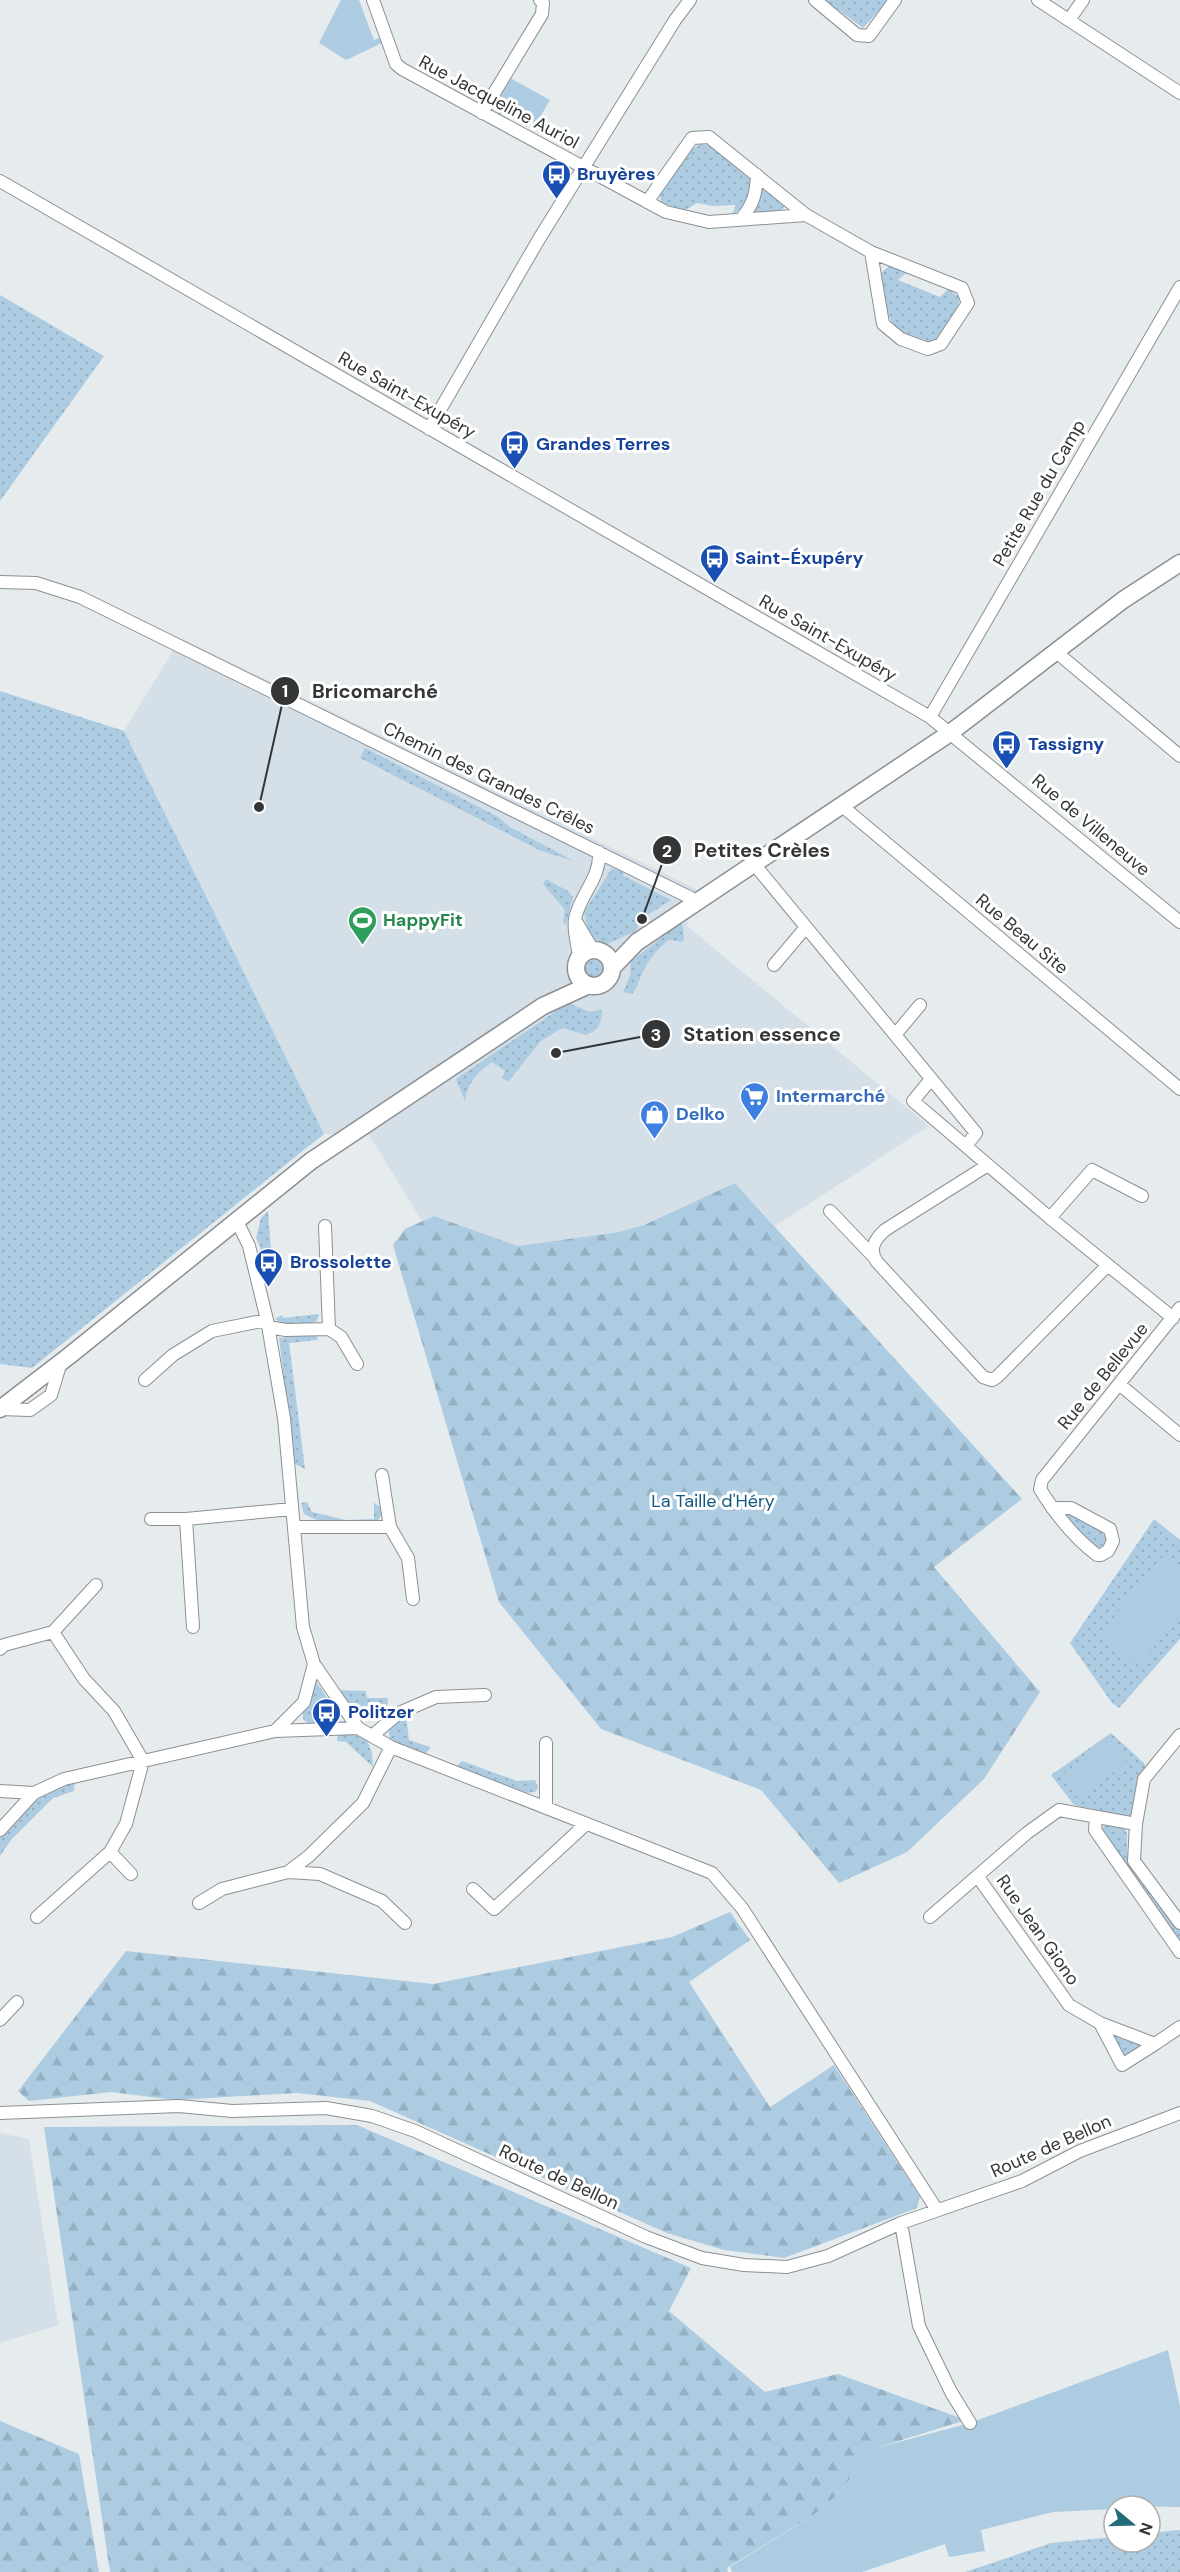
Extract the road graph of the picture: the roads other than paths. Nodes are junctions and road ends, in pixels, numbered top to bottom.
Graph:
1 (373, 0) edge
2 (540, 0) edge
3 (690, 0) edge
4 (815, 0) edge
5 (895, 0) edge
6 (1038, 0) edge
7 (1083, 0) edge
8 (1069, 20) junction
9 (1180, 93) edge
10 (482, 113) junction
11 (583, 168) junction
12 (757, 175) junction
13 (0, 181) edge
14 (647, 202) junction
15 (806, 215) junction
16 (742, 218) junction
17 (871, 252) junction
18 (1180, 287) edge
19 (429, 429) junction
20 (1180, 563) edge
21 (0, 582) edge
22 (1055, 651) junction
23 (930, 717) junction
24 (950, 733) junction
25 (1180, 756) edge
26 (842, 806) junction
27 (599, 852) junction
28 (754, 864) junction
29 (695, 903) junction
30 (1180, 922) edge
31 (806, 927) junction
32 (637, 942) junction
33 (588, 957) junction
34 (774, 964) dead end
35 (612, 968) junction
36 (589, 985) junction
37 (920, 1005) dead end
38 (543, 1006) junction
39 (895, 1035) junction
40 (931, 1079) junction
41 (1180, 1089) edge
42 (966, 1146) junction
43 (988, 1165) junction
44 (1142, 1196) dead end
45 (830, 1211) dead end
46 (1050, 1218) junction
47 (237, 1221) junction
48 (325, 1226) dead end
49 (873, 1256) junction
50 (1108, 1265) junction
51 (1176, 1313) edge
52 (268, 1324) junction
53 (329, 1329) junction
54 (357, 1364) dead end
55 (145, 1380) dead end
56 (1119, 1384) junction
57 (0, 1409) edge
58 (1180, 1435) edge
59 (382, 1475) dead end
60 (1052, 1508) junction
61 (292, 1509) junction
62 (151, 1519) dead end
63 (186, 1519) junction
64 (294, 1527) junction
65 (390, 1527) junction
66 (96, 1585) dead end
67 (413, 1599) dead end
68 (193, 1627) dead end
69 (53, 1632) junction
70 (0, 1649) edge
71 (314, 1664) junction
72 (485, 1695) dead end
73 (358, 1728) junction
74 (275, 1731) junction
75 (373, 1735) junction
76 (1180, 1735) edge
77 (546, 1743) dead end
78 (391, 1747) junction
79 (143, 1761) junction
80 (0, 1791) edge
81 (34, 1793) junction
82 (546, 1808) junction
83 (1096, 1817) junction
84 (586, 1824) junction
85 (1136, 1824) junction
86 (0, 1830) edge
87 (110, 1852) junction
88 (309, 1856) junction
89 (288, 1872) junction
90 (131, 1874) dead end
91 (320, 1874) junction
92 (978, 1877) junction
93 (473, 1888) dead end
94 (199, 1903) dead end
95 (37, 1917) dead end
96 (930, 1917) dead end
97 (405, 1923) dead end
98 (1180, 1923) edge
99 (1180, 1952) edge
100 (17, 2002) dead end
101 (0, 2020) edge
102 (1100, 2023) junction
103 (1180, 2026) edge
104 (1155, 2044) junction
105 (197, 2109) junction
106 (0, 2113) edge
107 (1180, 2113) edge
108 (0, 2119) edge
109 (937, 2210) junction
110 (901, 2223) junction
111 (970, 2423) dead end

1 - 10 street, Rue Jacqueline Auriol
2 - 10 street
3 - 11 street
4 - 5 street
6 - 8 street
7 - 8 street
8 - 9 street
10 - 11 street, Rue Jacqueline Auriol
11 - 14 street, Rue Jacqueline Auriol
11 - 19 street
12 - 14 street
12 - 15 street
12 - 16 street
13 - 19 street, Rue Saint-Exupéry
14 - 16 street, Rue Jacqueline Auriol
15 - 16 street, Rue Jacqueline Auriol
15 - 17 street
17 - 17 street
18 - 23 street, Petite Rue du Camp
19 - 23 street, Rue Saint-Exupéry
20 - 22 main road
21 - 27 street, Chemin des Grandes Crêles
22 - 24 main road
22 - 25 street
23 - 24 street, Rue Saint-Exupéry
24 - 26 main road
24 - 30 street, Rue de Villeneuve
26 - 28 main road
26 - 41 street, Rue Beau Site
27 - 29 street, Chemin des Grandes Crêles
27 - 33 street
28 - 29 main road
28 - 31 street
29 - 32 main road
31 - 34 street
31 - 39 street
32 - 33 main road
32 - 35 main road
33 - 35 main road
33 - 36 main road
33 - 38 main road
35 - 36 main road
36 - 38 main road
37 - 39 street
38 - 47 main road
39 - 40 street
40 - 42 street
40 - 42 street
42 - 43 street
43 - 46 street
43 - 49 street
44 - 46 street
45 - 49 street
46 - 50 street
47 - 52 street
47 - 57 main road
48 - 53 street
49 - 50 street
50 - 51 street
51 - 56 street, Rue de Bellevue
52 - 53 street
52 - 55 street
52 - 61 street
53 - 54 street
56 - 58 street
56 - 60 street, Rue de Bellevue
59 - 65 street
60 - 60 street
61 - 63 street
61 - 64 street
62 - 63 street
63 - 68 street
64 - 65 street
64 - 71 street
65 - 67 street
66 - 69 street
69 - 70 street
69 - 79 street
71 - 73 street
71 - 74 street
72 - 75 street
73 - 74 street
73 - 75 street
74 - 79 street
75 - 78 street
76 - 85 street
77 - 82 street
78 - 82 street
78 - 88 street
79 - 81 street
79 - 87 street
80 - 81 street
81 - 86 street
82 - 84 street
83 - 85 street
83 - 92 street
83 - 99 street
84 - 93 street
84 - 109 street
85 - 98 street
87 - 90 street
87 - 95 street
88 - 89 street
88 - 91 street
89 - 91 street
89 - 94 street
91 - 97 street
92 - 96 street
92 - 102 street, Rue Jean Giono
100 - 101 street
102 - 104 street, Rue Jean Giono
102 - 104 street
103 - 104 street
105 - 106 street, Route de Bellon
105 - 108 street, Route de Bellon
105 - 110 street, Route de Bellon
107 - 109 street, Route de Bellon
109 - 110 street, Route de Bellon
110 - 111 street

